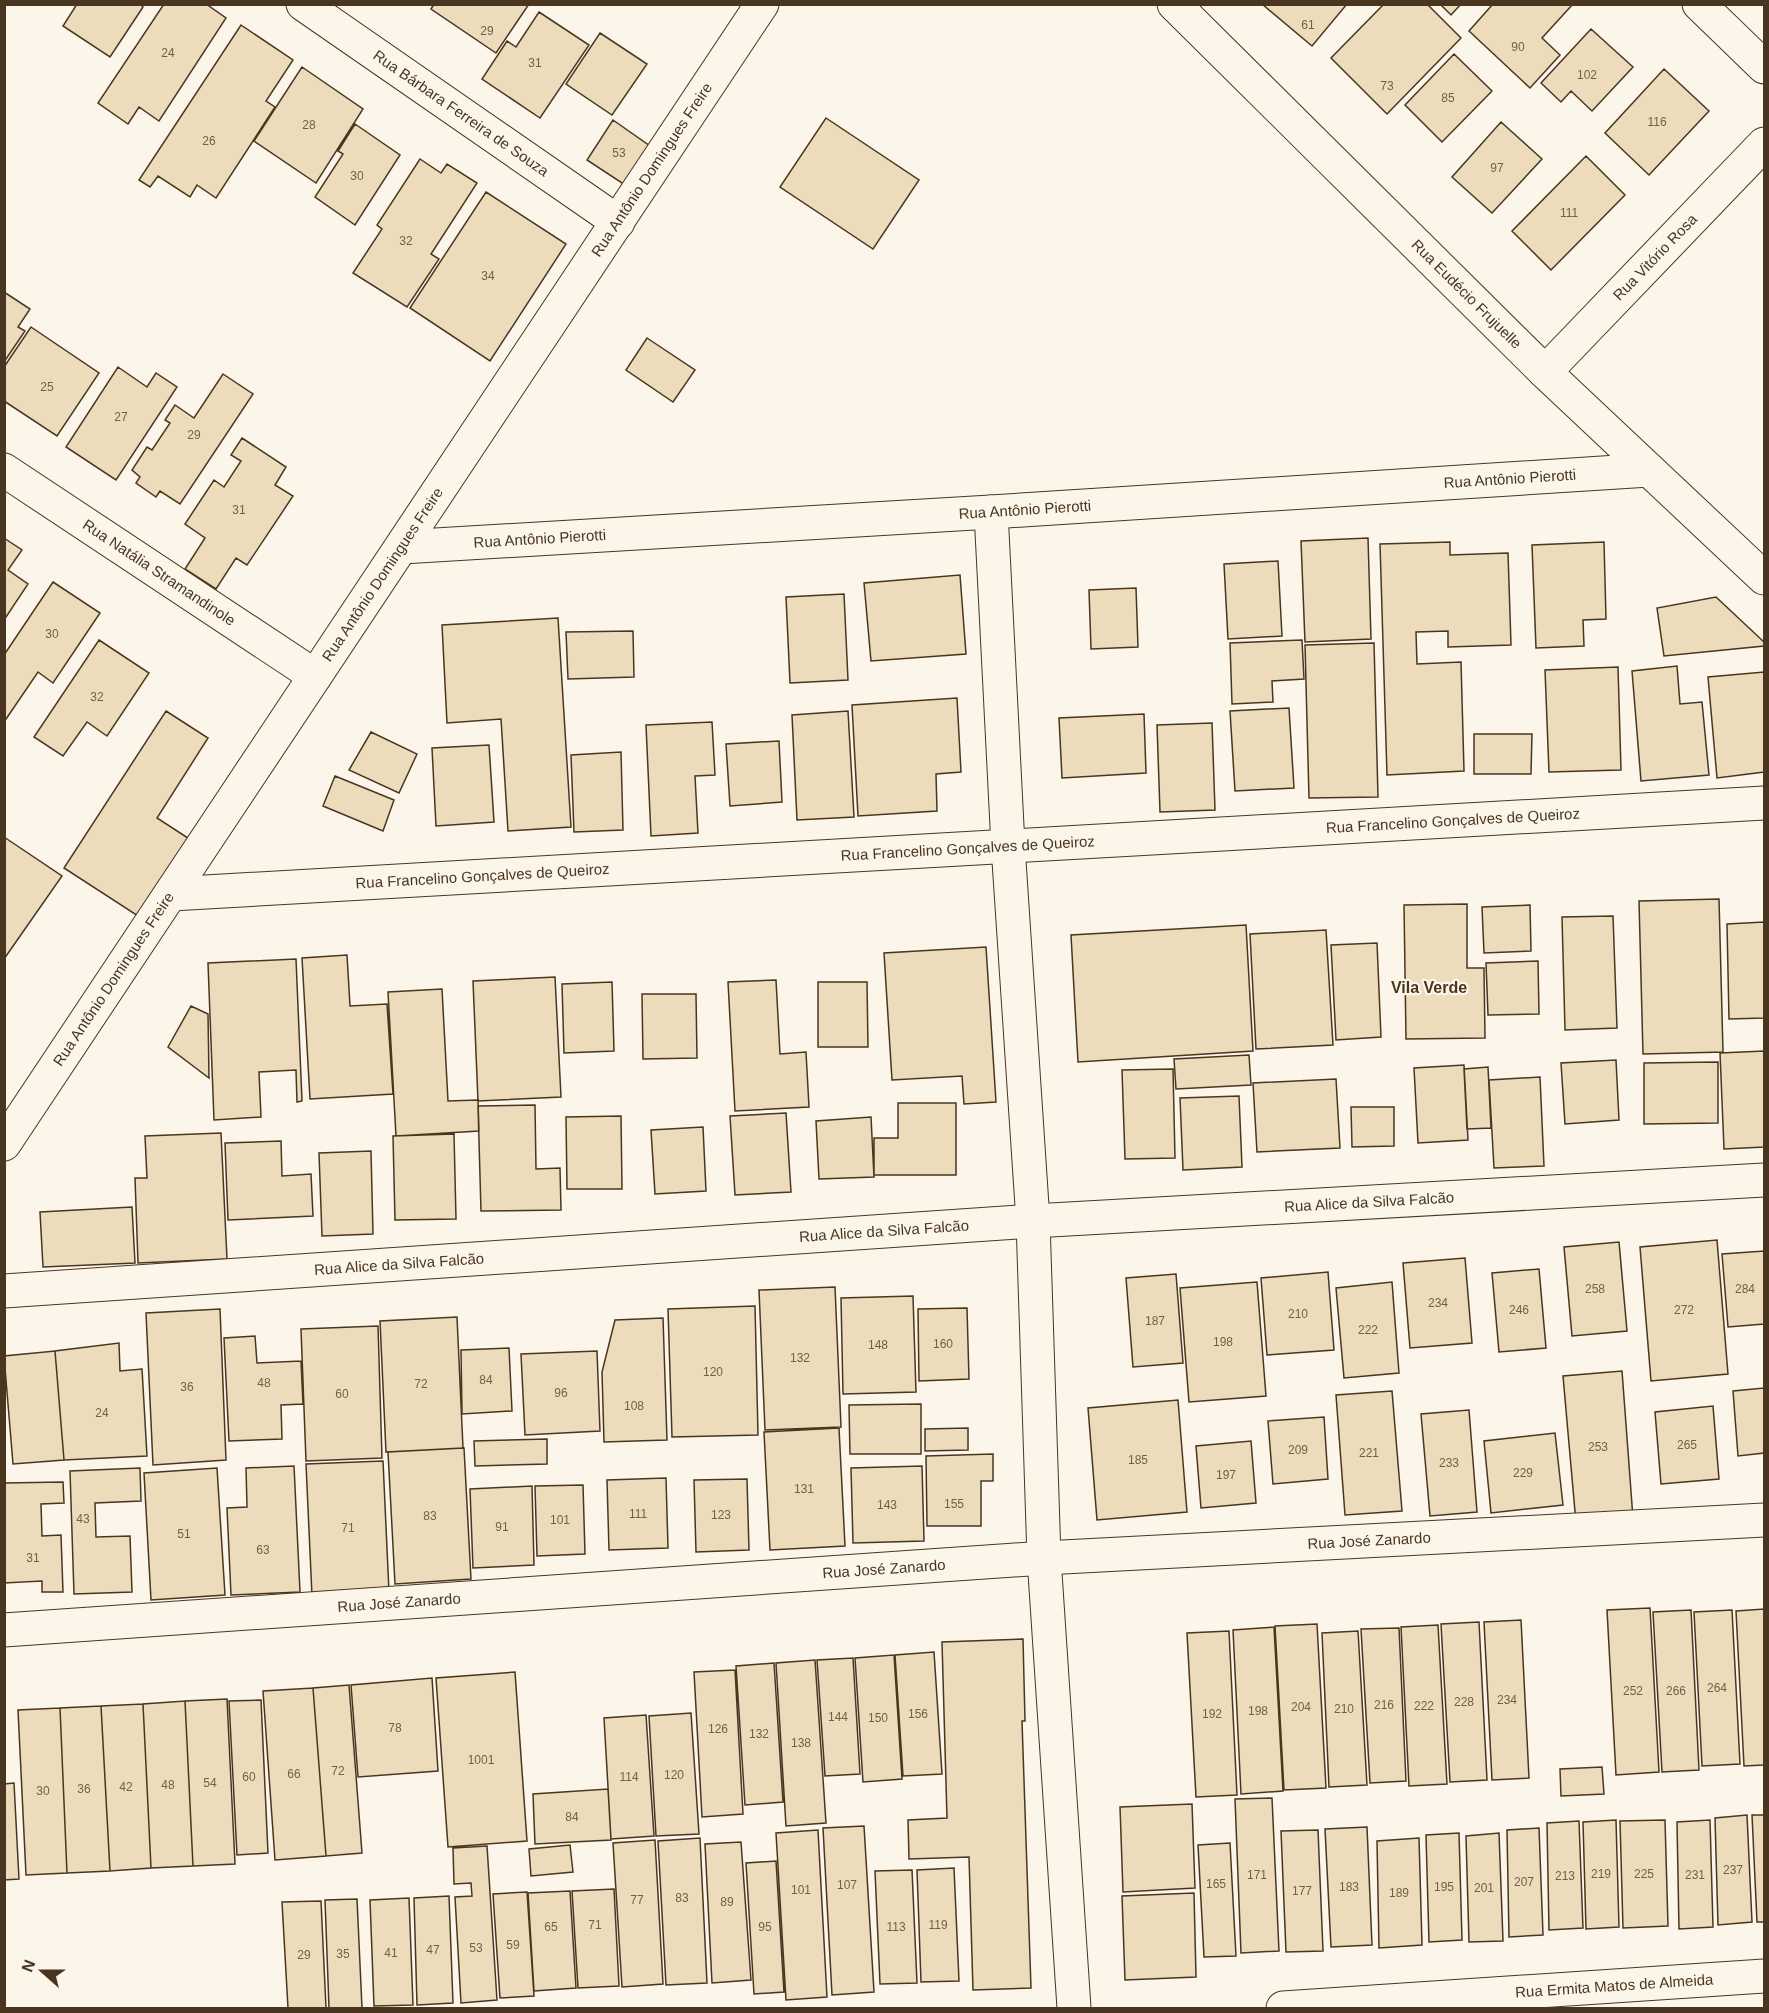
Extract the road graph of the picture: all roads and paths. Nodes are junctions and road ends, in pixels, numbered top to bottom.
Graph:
1 (303, 4) edge
2 (762, 4) edge
3 (1174, 4) edge
4 (1699, 4) edge
5 (1764, 68) edge
6 (1764, 144) edge
7 (618, 222) junction
8 (1545, 372) junction
9 (4, 470) edge
10 (1649, 470) junction
11 (991, 512) junction
12 (402, 547) junction
13 (1764, 578) edge
14 (315, 676) junction
15 (1764, 803) edge
16 (1008, 846) junction
17 (171, 894) junction
18 (4, 1144) edge
19 (1764, 1180) edge
20 (1034, 1221) junction
21 (4, 1291) edge
22 (1764, 1520) edge
23 (1044, 1558) junction
24 (4, 1630) edge
25 (1764, 1976) edge
26 (1074, 2008) edge
27 (1283, 2008) edge

1 - 7 street, Rua Bárbara Ferreira de Souza
2 - 7 street, Rua Antônio Domingues Freire
3 - 8 street, Rua Eudécio Frujuelle
4 - 5 street
6 - 8 street, Rua Vitório Rosa
7 - 12 street, Rua Antônio Domingues Freire
8 - 10 street, Rua Eudécio Frujuelle
9 - 14 street, Rua Natália Stramandinole
10 - 11 street, Rua Antônio Pierotti
10 - 13 street, Rua Eudécio Frujuelle
11 - 12 street, Rua Antônio Pierotti
11 - 16 street
12 - 14 street, Rua Antônio Domingues Freire
14 - 17 street, Rua Antônio Domingues Freire
15 - 16 street, Rua Francelino Gonçalves de Queiroz
16 - 17 street, Rua Francelino Gonçalves de Queiroz
16 - 20 street
17 - 18 street, Rua Antônio Domingues Freire
19 - 20 street, Rua Alice da Silva Falcão
20 - 21 street, Rua Alice da Silva Falcão
20 - 23 street
22 - 23 street, Rua José Zanardo
23 - 24 street, Rua José Zanardo
23 - 26 street
25 - 27 street, Rua Ermita Matos de Almeida

